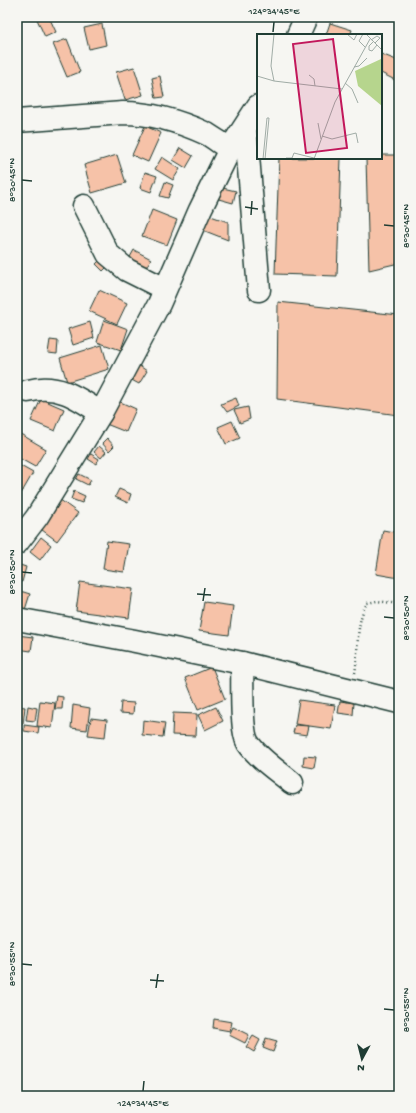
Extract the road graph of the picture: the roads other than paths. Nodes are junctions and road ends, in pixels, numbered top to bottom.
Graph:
1 (306, 17) edge
2 (298, 34) edge
3 (257, 108) edge
4 (17, 121) edge
5 (245, 128) junction
6 (230, 149) junction
7 (84, 206) dead end
8 (165, 289) junction
9 (258, 290) dead end
10 (28, 391) dead end
11 (101, 413) junction
12 (17, 544) edge
13 (17, 619) edge
14 (242, 663) junction
15 (399, 702) edge
16 (292, 783) dead end

1 - 2 street
3 - 5 street
4 - 6 street
5 - 6 street
5 - 9 street
6 - 8 street
7 - 8 street
8 - 11 street
10 - 11 street
11 - 12 street
13 - 14 street
14 - 15 street
14 - 16 street

